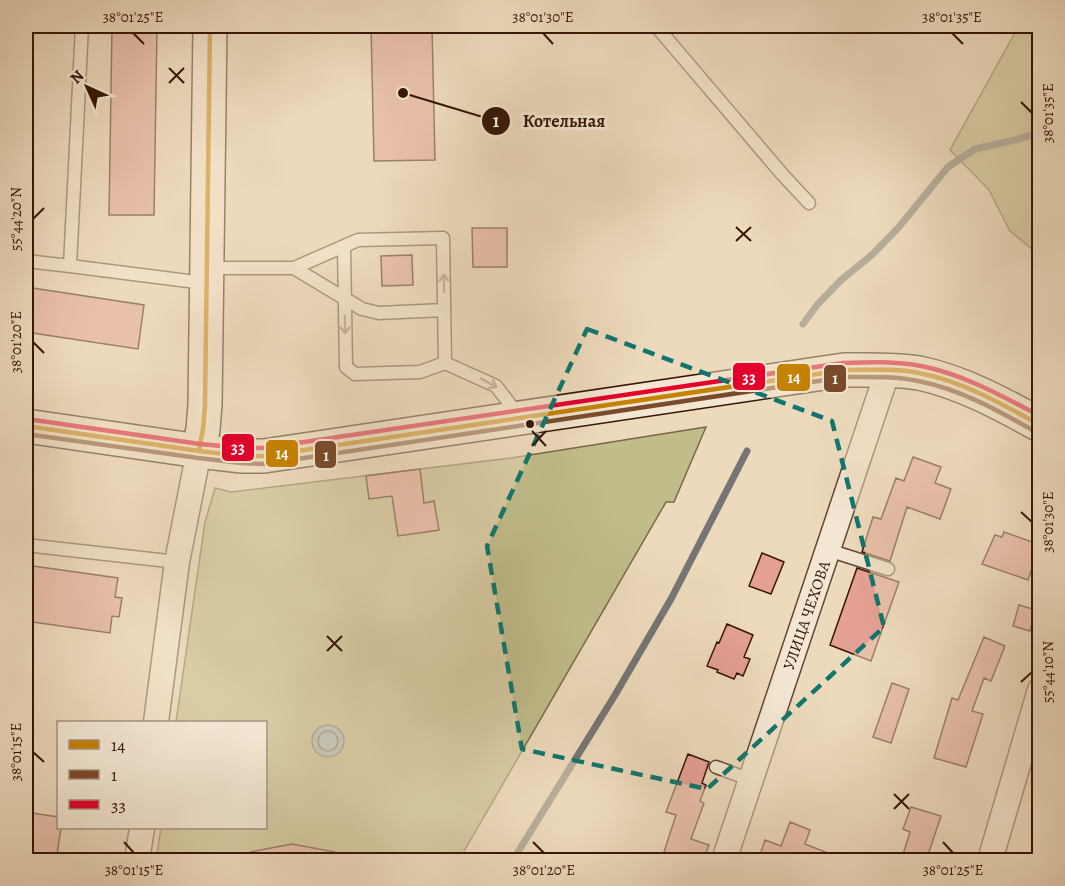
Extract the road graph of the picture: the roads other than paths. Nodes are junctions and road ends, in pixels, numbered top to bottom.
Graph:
1 (82, 26) edge
2 (210, 26) edge
3 (656, 26) edge
4 (809, 203) dead end
5 (344, 246) junction
6 (26, 261) edge
7 (70, 266) junction
8 (294, 267) junction
9 (207, 276) junction
10 (345, 298) junction
11 (444, 310) junction
12 (445, 363) junction
13 (888, 369) junction
14 (522, 419) junction
15 (1040, 425) edge
16 (26, 426) edge
17 (199, 451) junction
18 (26, 545) edge
19 (828, 550) junction
20 (177, 562) junction
21 (888, 569) dead end
22 (1040, 690) edge
23 (156, 721) edge
24 (716, 767) dead end
25 (751, 780) junction
26 (142, 829) edge
27 (137, 861) edge
28 (724, 861) edge
29 (990, 861) edge

1 - 7 lane
2 - 9 main road
3 - 4 lane
5 - 8 lane
5 - 10 lane
11 -> 5 lane
6 - 7 lane
7 - 9 lane
8 - 9 lane
8 - 10 lane
9 - 17 main road
10 - 11 lane
10 -> 12 lane
11 - 12 lane
12 -> 14 lane
13 - 14 main road
13 - 15 main road
13 - 19 street, УЛИЦА ЧЕХОВА
14 - 17 main road
16 - 17 main road
17 - 20 street
18 - 20 lane
19 - 21 lane
19 - 25 street, УЛИЦА ЧЕХОВА
20 - 23 street
22 - 29 street
24 - 25 lane
25 - 28 street, УЛИЦА ЧЕХОВА
26 - 27 street

